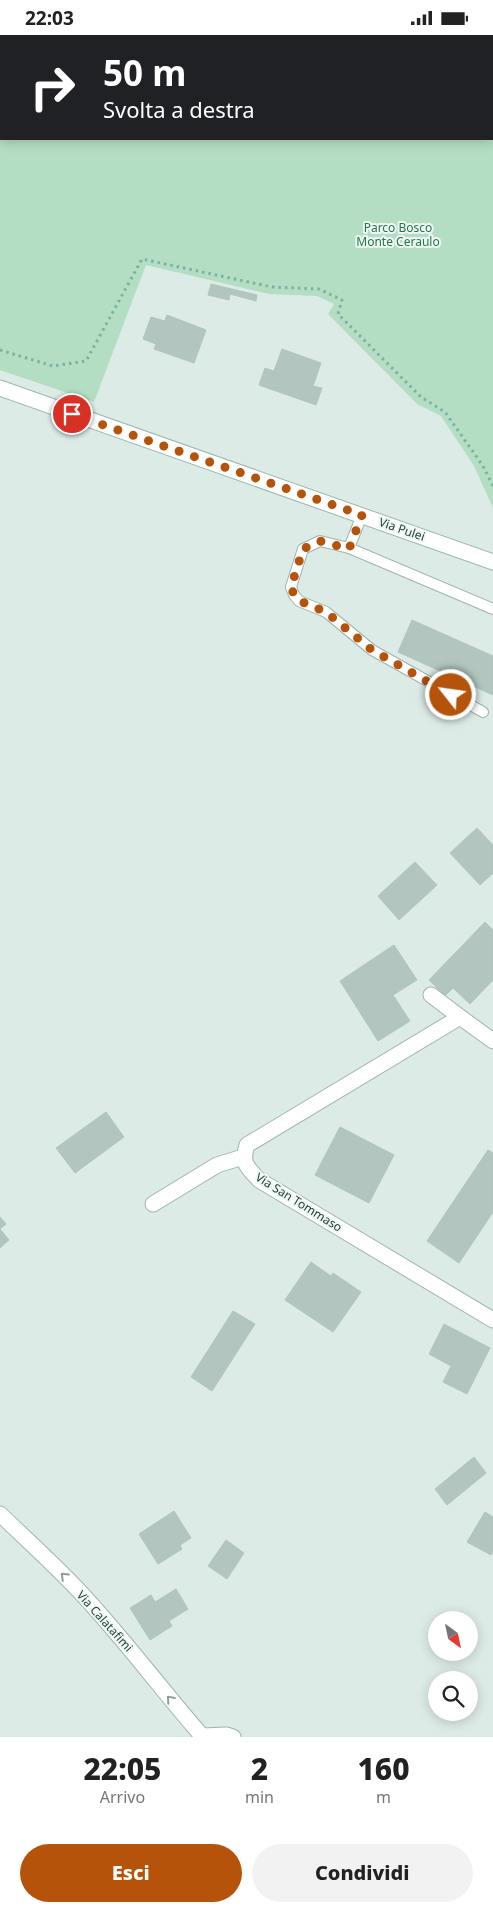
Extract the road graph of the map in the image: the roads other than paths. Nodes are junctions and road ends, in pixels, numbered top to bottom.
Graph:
1 (0, 388) edge
2 (362, 515) junction
3 (349, 549) junction
4 (493, 562) edge
5 (493, 609) edge
6 (483, 713) dead end
7 (431, 995) dead end
8 (460, 1017) junction
9 (493, 1041) edge
10 (243, 1157) junction
11 (153, 1204) dead end
12 (493, 1320) edge
13 (0, 1514) edge
14 (202, 1736) edge
15 (233, 1737) edge

1 - 2 street, Via Pulei
2 - 3 lane
2 - 4 street, Via Pulei
3 - 5 lane
3 - 6 lane
7 - 8 street
8 - 9 street
8 - 10 street
10 - 11 street
10 - 12 street, Via San Tommaso
14 -> 13 street, Via Calatafimi
14 - 15 street

